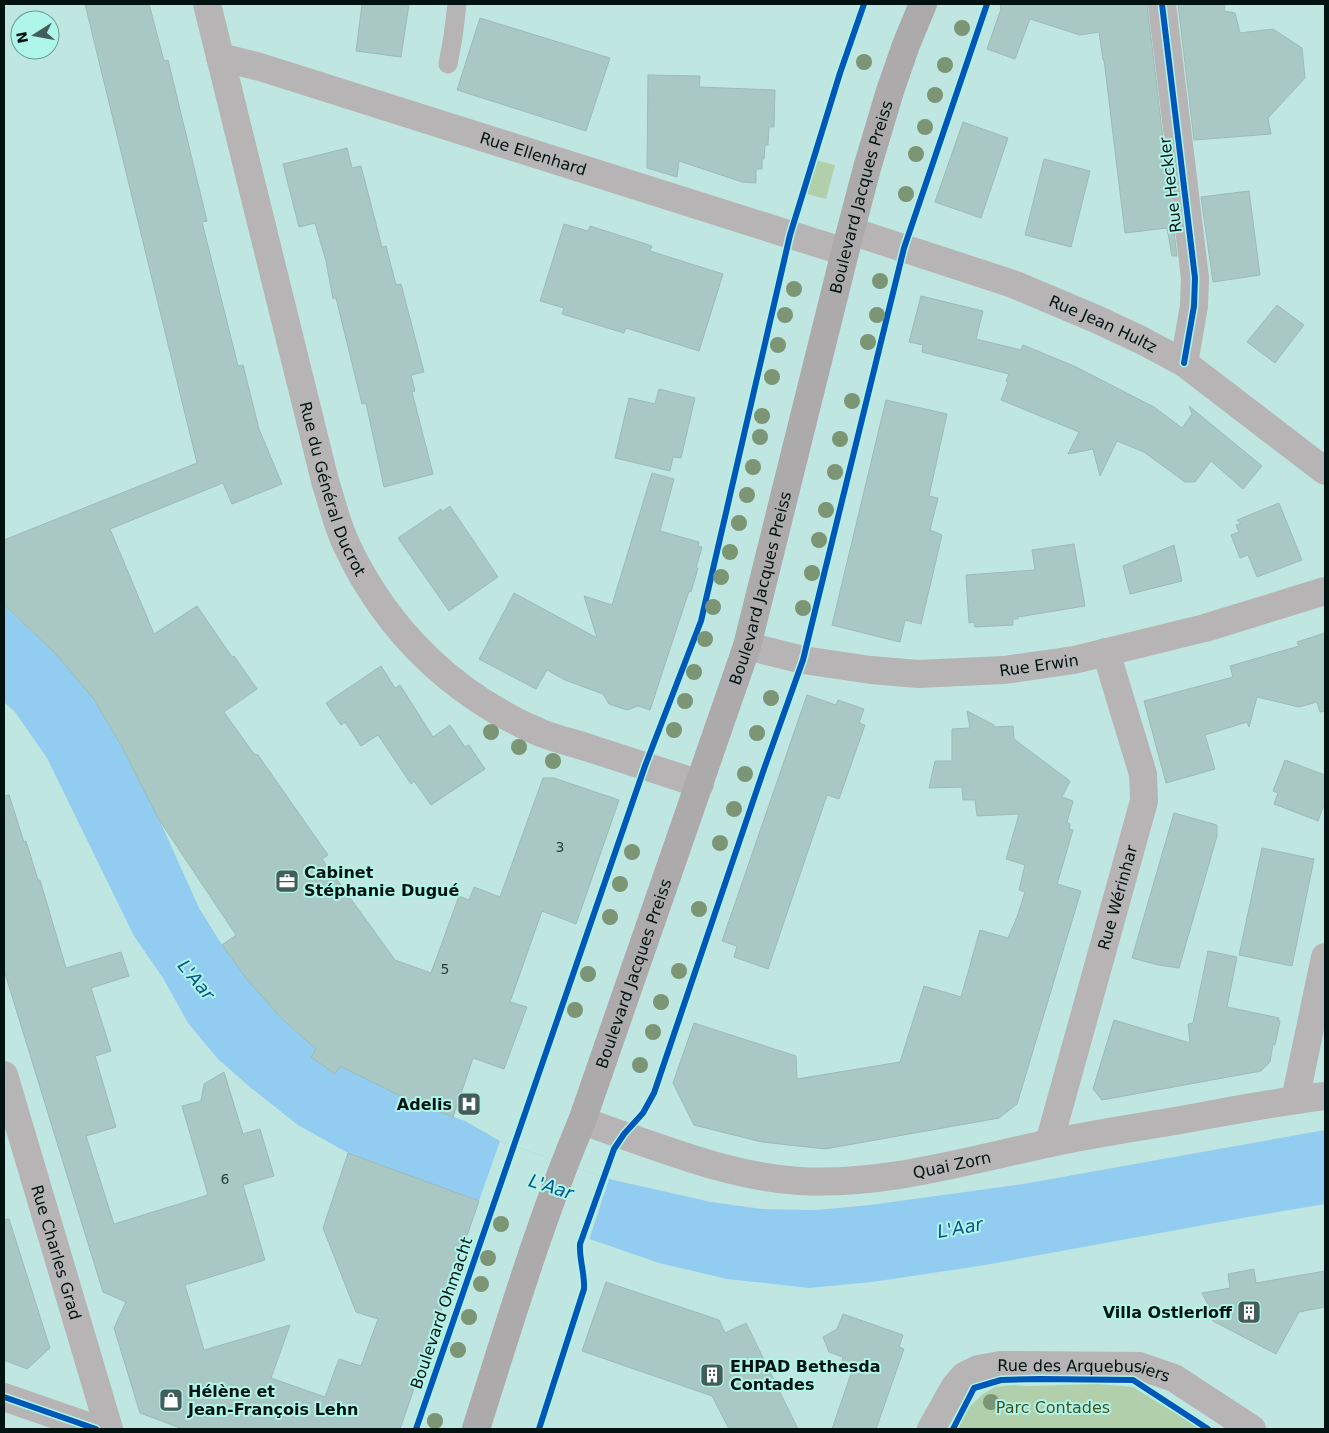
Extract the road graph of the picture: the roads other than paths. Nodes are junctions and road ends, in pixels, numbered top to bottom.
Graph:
1 (207, 4) edge
2 (457, 4) edge
3 (923, 4) edge
4 (1162, 4) edge
5 (220, 57) junction
6 (448, 64) dead end
7 (848, 242) junction
8 (1184, 363) junction
9 (1325, 471) edge
10 (1325, 591) edge
11 (747, 646) junction
12 (1106, 652) junction
13 (700, 784) junction
14 (1325, 957) edge
15 (4, 1075) edge
16 (1325, 1096) edge
17 (1295, 1100) junction
18 (582, 1121) junction
19 (1049, 1143) junction
20 (4, 1396) edge
21 (96, 1429) edge
22 (109, 1429) edge
23 (476, 1429) edge
24 (931, 1429) edge
25 (1252, 1429) edge

1 - 5 street, Rue du Général Ducrot
2 - 6 lane
3 - 7 main road, Boulevard Jacques Preiss
4 - 8 street, Rue Heckler
5 - 7 street, Rue Ellenhard
5 - 13 street, Rue du Général Ducrot
7 - 8 street, Rue Jean Hultz
7 - 11 main road, Boulevard Jacques Preiss
8 - 9 street, Rue Jean Hultz
10 - 12 street, Rue Erwin
11 - 12 street, Rue Erwin
11 - 13 main road, Boulevard Jacques Preiss
12 - 19 street, Rue Wérinhar
13 - 18 main road, Boulevard Jacques Preiss
14 - 17 street
15 - 22 street, Rue Charles Grad
16 - 17 street, Quai Zorn
17 - 19 street, Quai Zorn
18 - 19 street, Quai Zorn
18 - 23 main road, Boulevard Jacques Preiss
20 - 21 street
24 - 25 street, Rue des Arquebusiers

